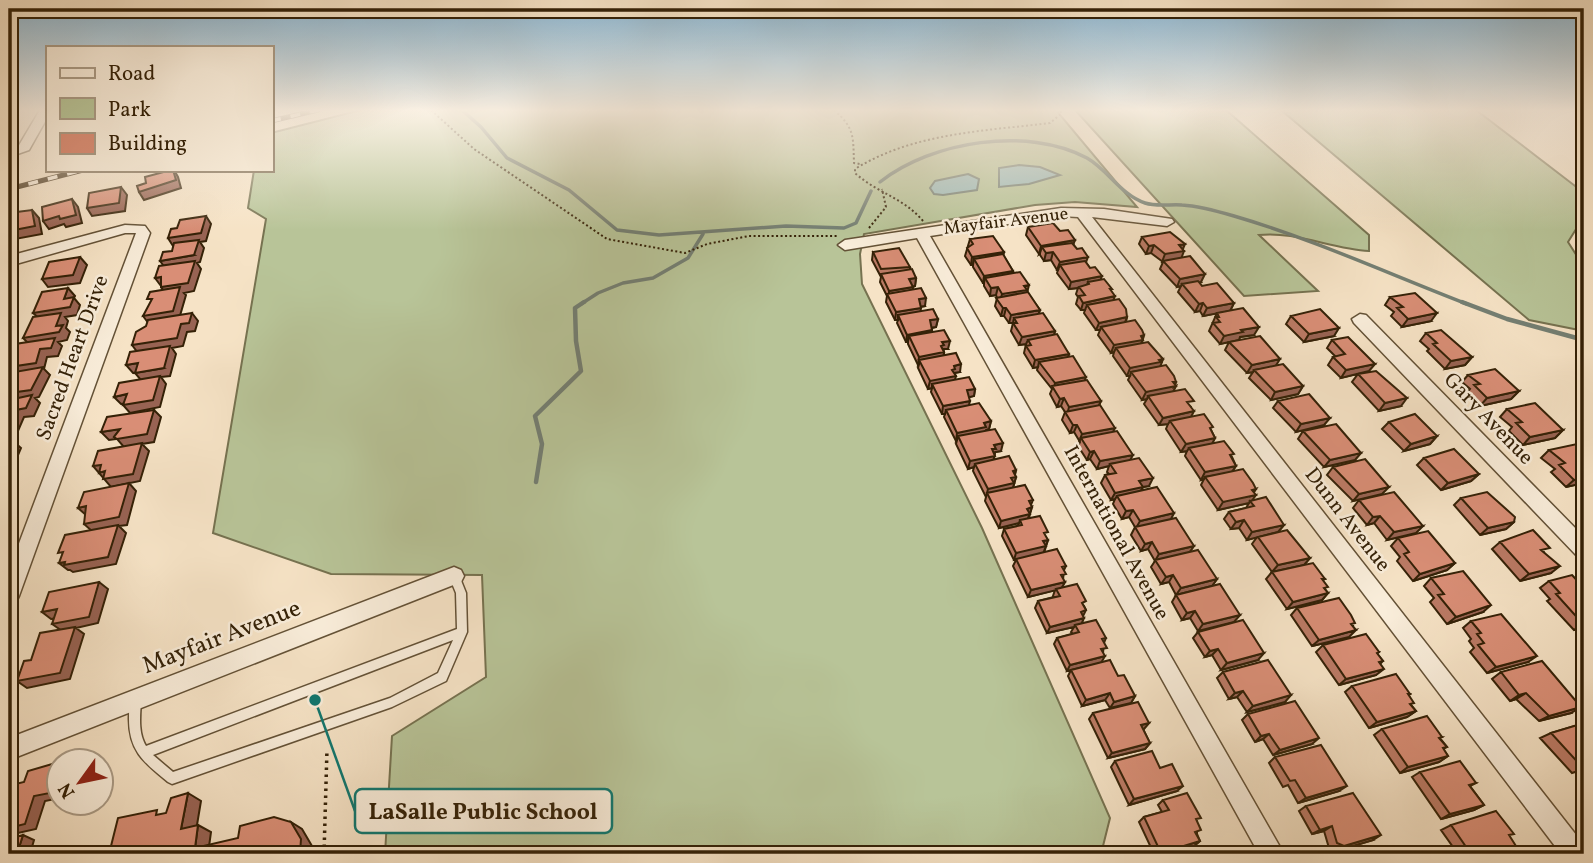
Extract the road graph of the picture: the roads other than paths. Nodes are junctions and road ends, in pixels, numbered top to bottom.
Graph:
1 (1082, 213) junction
2 (1167, 222) dead end
3 (926, 233) junction
4 (850, 245) road end
5 (9, 261) edge
6 (1360, 319) dead end
7 (1584, 550) edge
8 (454, 576) joint
9 (9, 596) edge
10 (462, 632) junction
11 (135, 699) junction
12 (9, 749) edge
13 (143, 753) junction
14 (1272, 854) edge
15 (1576, 854) edge

1 - 2 street, Mayfair Avenue
1 - 3 street, Mayfair Avenue
1 - 15 street, Dunn Avenue
3 - 4 street, Mayfair Avenue
3 - 14 street, International Avenue
5 - 9 street, Sacred Heart Drive
6 - 7 street, Gary Avenue
8 - 10 lane
8 - 11 street, Mayfair Avenue
10 - 13 lane
10 - 13 lane
11 - 12 street, Mayfair Avenue
11 - 13 lane

